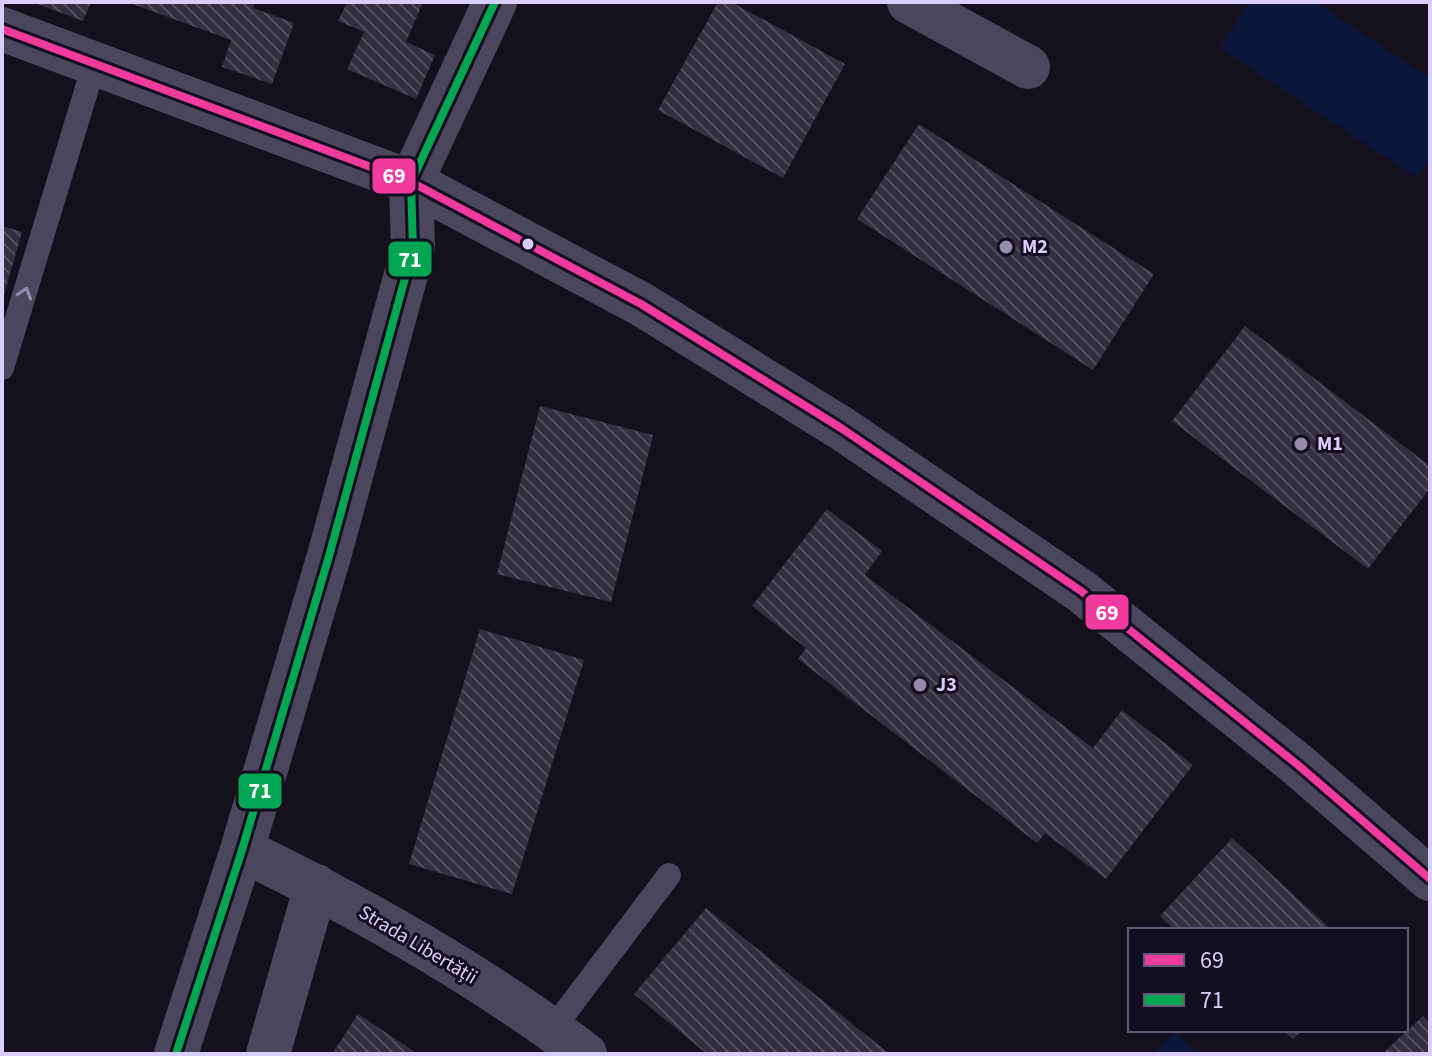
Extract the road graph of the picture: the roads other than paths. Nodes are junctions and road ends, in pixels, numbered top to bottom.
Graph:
1 (495, 2) edge
2 (909, 2) edge
3 (2, 29) edge
4 (94, 65) junction
5 (1028, 67) dead end
6 (411, 182) junction
7 (2, 368) edge
8 (242, 850) junction
9 (669, 875) dead end
10 (1430, 879) edge
11 (316, 886) junction
12 (568, 1042) edge
13 (176, 1054) edge
14 (268, 1054) edge

1 - 6 street
2 - 5 street
3 - 4 street
4 - 6 street
7 -> 4 lane
6 - 8 street
6 - 10 street
8 - 11 street, Strada Libertății
8 - 13 street
9 - 12 lane
11 - 12 street, Strada Libertății
11 - 14 street

